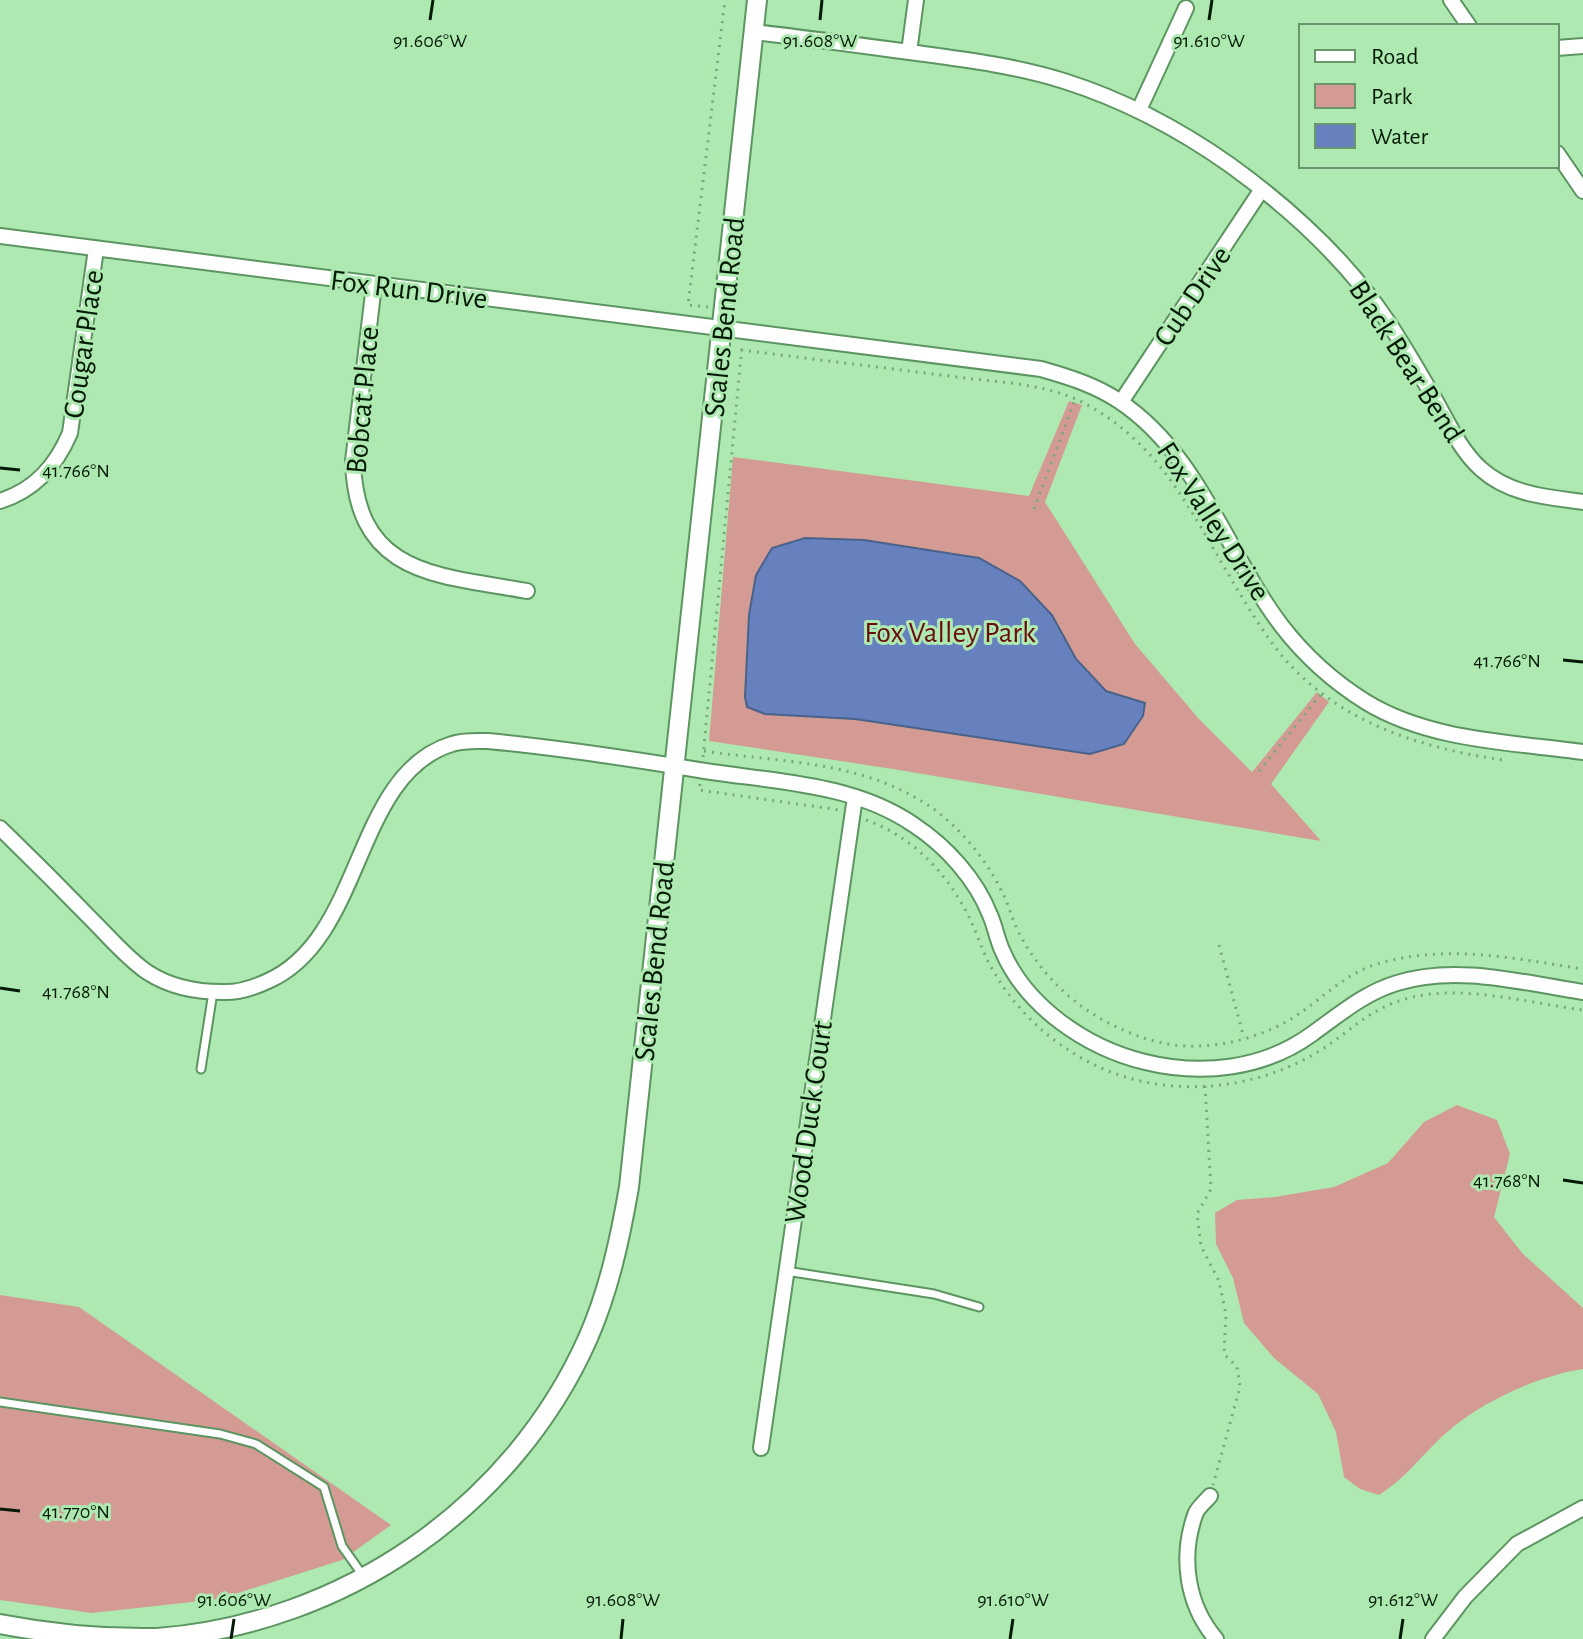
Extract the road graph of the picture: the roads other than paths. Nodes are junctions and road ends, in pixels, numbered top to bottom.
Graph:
1 (757, 0) edge
2 (916, 0) edge
3 (1451, 0) edge
4 (1186, 8) dead end
5 (1468, 24) edge
6 (754, 32) junction
7 (1583, 46) edge
8 (1559, 48) edge
9 (909, 52) junction
10 (1139, 110) junction
11 (1559, 156) edge
12 (1262, 189) junction
13 (1583, 191) edge
14 (0, 236) edge
15 (96, 249) junction
16 (374, 285) junction
17 (721, 338) junction
18 (1121, 402) junction
19 (0, 501) edge
20 (1583, 502) edge
21 (527, 591) dead end
22 (1583, 752) edge
23 (675, 764) junction
24 (855, 797) junction
25 (0, 828) edge
26 (213, 992) junction
27 (1583, 992) edge
28 (201, 1069) dead end
29 (786, 1271) junction
30 (979, 1307) dead end
31 (0, 1402) edge
32 (761, 1448) dead end
33 (1210, 1496) road end
34 (1583, 1508) edge
35 (365, 1578) junction
36 (0, 1624) edge
37 (1440, 1637) edge
38 (125, 1638) edge
39 (1216, 1639) edge

1 - 6 street, Scales Bend Road
2 - 9 street
3 - 5 street
4 - 10 street
6 - 9 street, Black Bear Bend
6 - 17 street, Scales Bend Road
7 - 8 street
9 - 10 street, Black Bear Bend
10 - 12 street, Black Bear Bend
11 - 13 street
12 - 18 street, Cub Drive
12 - 20 street, Black Bear Bend
14 - 15 street, Fox Run Drive
15 - 16 street, Fox Run Drive
15 - 19 street, Cougar Place
16 - 17 street, Fox Run Drive
16 - 21 street, Bobcat Place
17 - 18 street, Fox Valley Drive
17 - 23 street, Scales Bend Road
18 - 22 street, Fox Valley Drive
23 - 24 street
23 - 26 street
23 - 35 street, Scales Bend Road
24 - 27 street
24 - 29 street, Wood Duck Court
25 - 26 street
26 - 28 lane
29 - 30 lane
29 - 32 street, Wood Duck Court
31 - 35 lane
33 - 39 street
34 - 37 street
35 - 38 street, Scales Bend Road
36 - 38 street, Scales Bend Road

